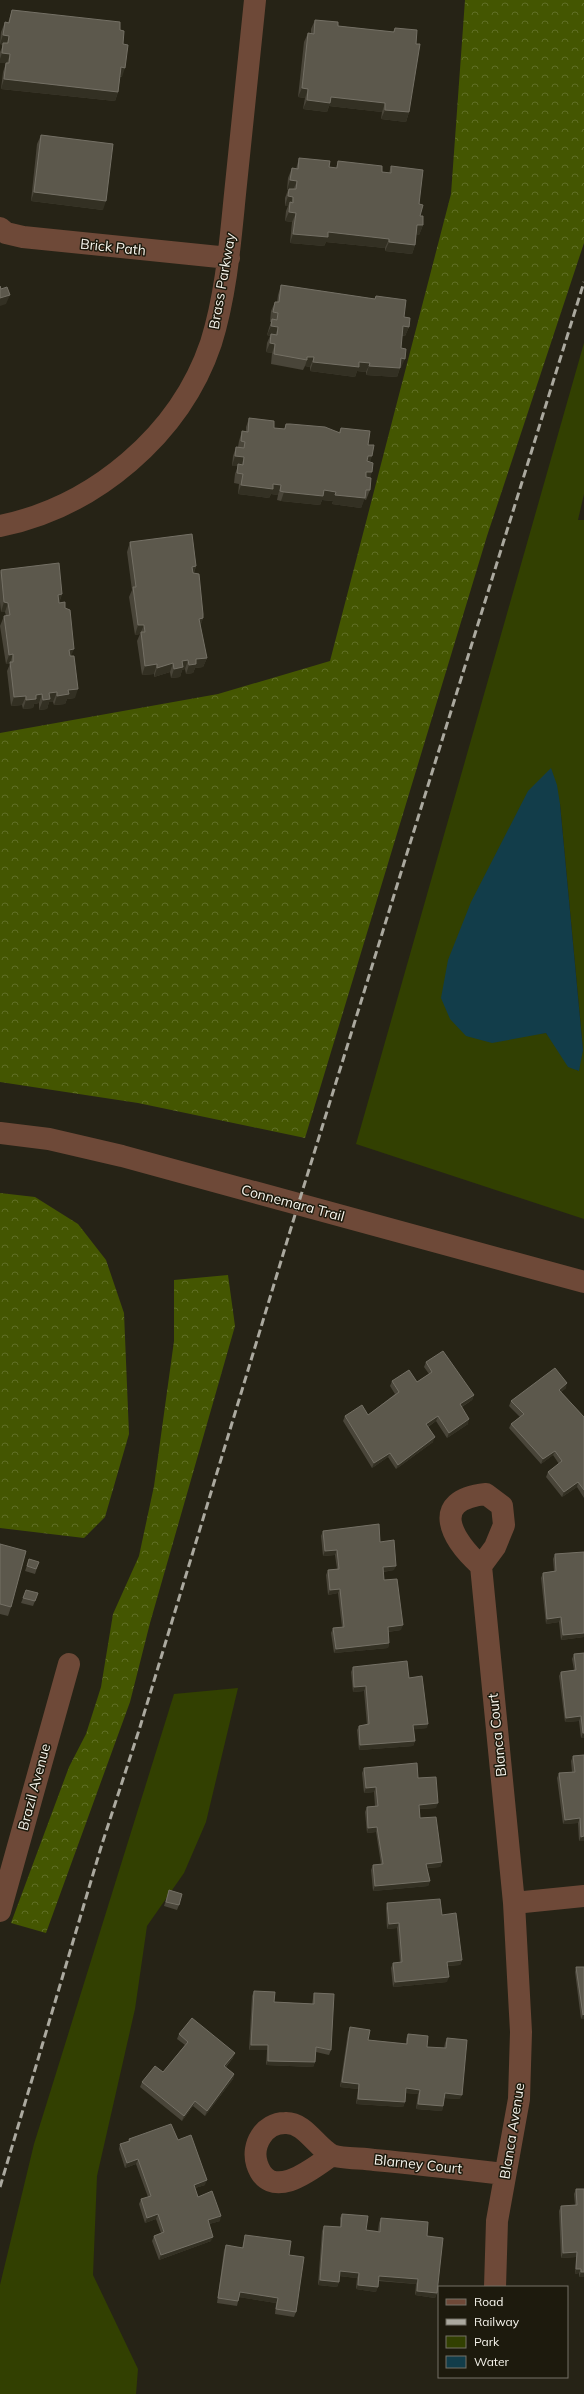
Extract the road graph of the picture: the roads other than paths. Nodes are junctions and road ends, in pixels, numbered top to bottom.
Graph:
1 (255, 0) edge
2 (0, 228) edge
3 (228, 258) junction
4 (0, 526) edge
5 (0, 1133) edge
6 (584, 1282) edge
7 (481, 1566) dead end
8 (69, 1664) dead end
9 (584, 1896) edge
10 (514, 1903) junction
11 (0, 1911) edge
12 (332, 2155) dead end
13 (504, 2174) junction
14 (495, 2286) edge

1 - 3 street, Brass Parkway
2 - 3 street, Brick Path
3 - 4 street, Brass Parkway
5 - 6 street, Connemara Trail
7 - 10 street, Blanca Court
8 - 11 street, Brazil Avenue
9 - 10 street
10 - 13 street, Blanca Avenue
12 - 13 street, Blarney Court
13 - 14 street, Blanca Avenue

